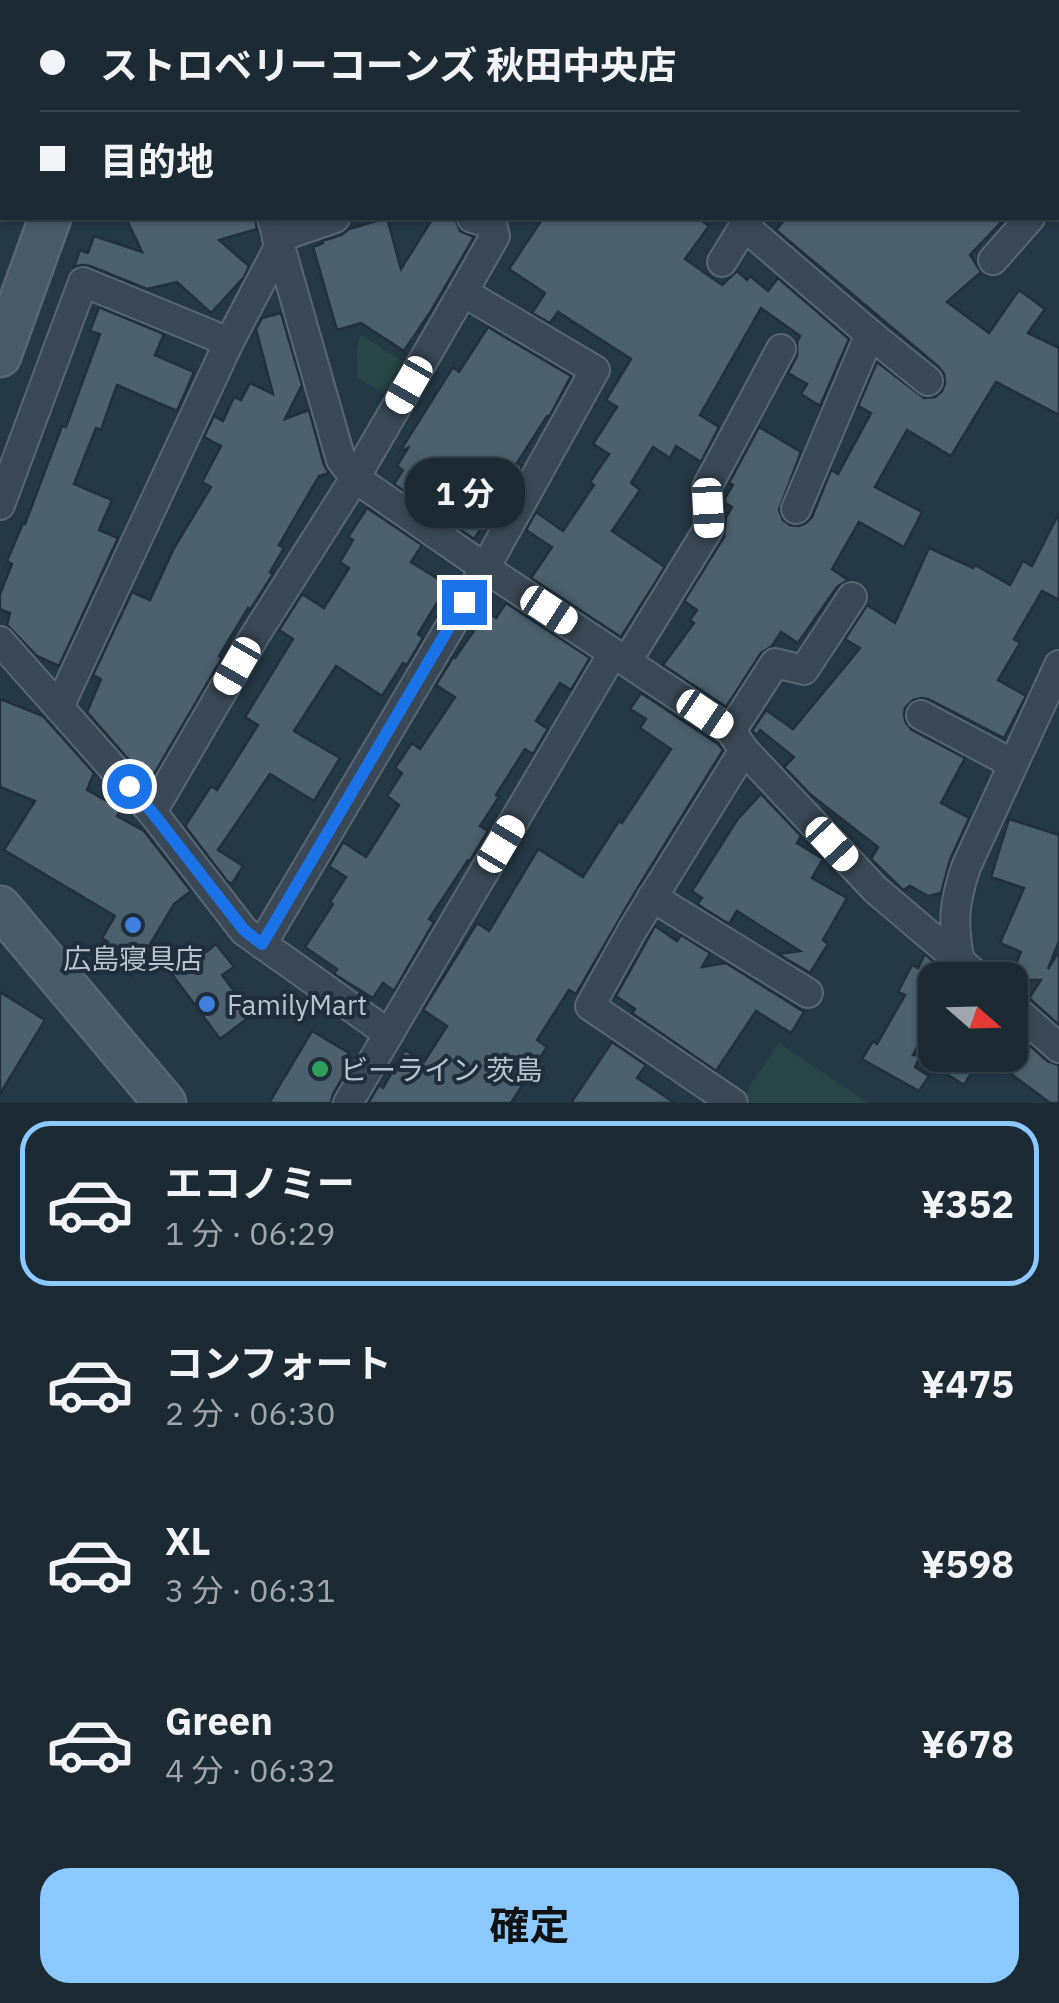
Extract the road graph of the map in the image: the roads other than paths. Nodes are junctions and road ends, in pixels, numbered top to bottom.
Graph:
1 (49, 220) edge
2 (328, 220) edge
3 (479, 220) edge
4 (1028, 220) edge
5 (747, 222) edge
6 (276, 234) edge
7 (993, 260) dead end
8 (722, 262) dead end
9 (463, 292) junction
10 (8, 316) edge
11 (870, 334) junction
12 (229, 342) junction
13 (781, 348) dead end
14 (0, 356) edge
15 (928, 381) dead end
16 (355, 478) junction
17 (0, 506) edge
18 (796, 509) dead end
19 (485, 568) junction
20 (852, 597) dead end
21 (0, 641) edge
22 (620, 657) junction
23 (1059, 665) edge
24 (59, 707) junction
25 (921, 715) dead end
26 (738, 740) junction
27 (1013, 764) junction
28 (152, 812) junction
29 (652, 898) junction
30 (0, 907) edge
31 (262, 944) junction
32 (960, 961) joint
33 (808, 992) dead end
34 (1028, 1021) edge
35 (388, 1034) junction
36 (1059, 1048) edge
37 (166, 1103) edge
38 (348, 1103) edge
39 (733, 1103) edge

1 - 10 street
2 - 6 street
3 - 9 street
4 - 7 street
5 - 8 street
5 - 11 street
6 - 12 street
6 - 16 street
9 - 16 street
9 - 19 street
10 - 14 street
11 - 15 street
11 - 18 street
12 - 17 street
12 - 24 street
13 - 22 street
16 - 19 street
16 - 28 street
19 - 22 street
19 - 31 street
20 - 26 street
21 - 24 street
22 - 26 street
22 - 35 street
23 - 27 street
24 - 28 street
25 - 27 street
26 - 29 street
26 - 32 street
27 - 32 street
28 - 31 street
29 - 33 street
29 - 39 street
30 - 37 street
31 - 35 street
34 - 36 street
35 - 38 street

